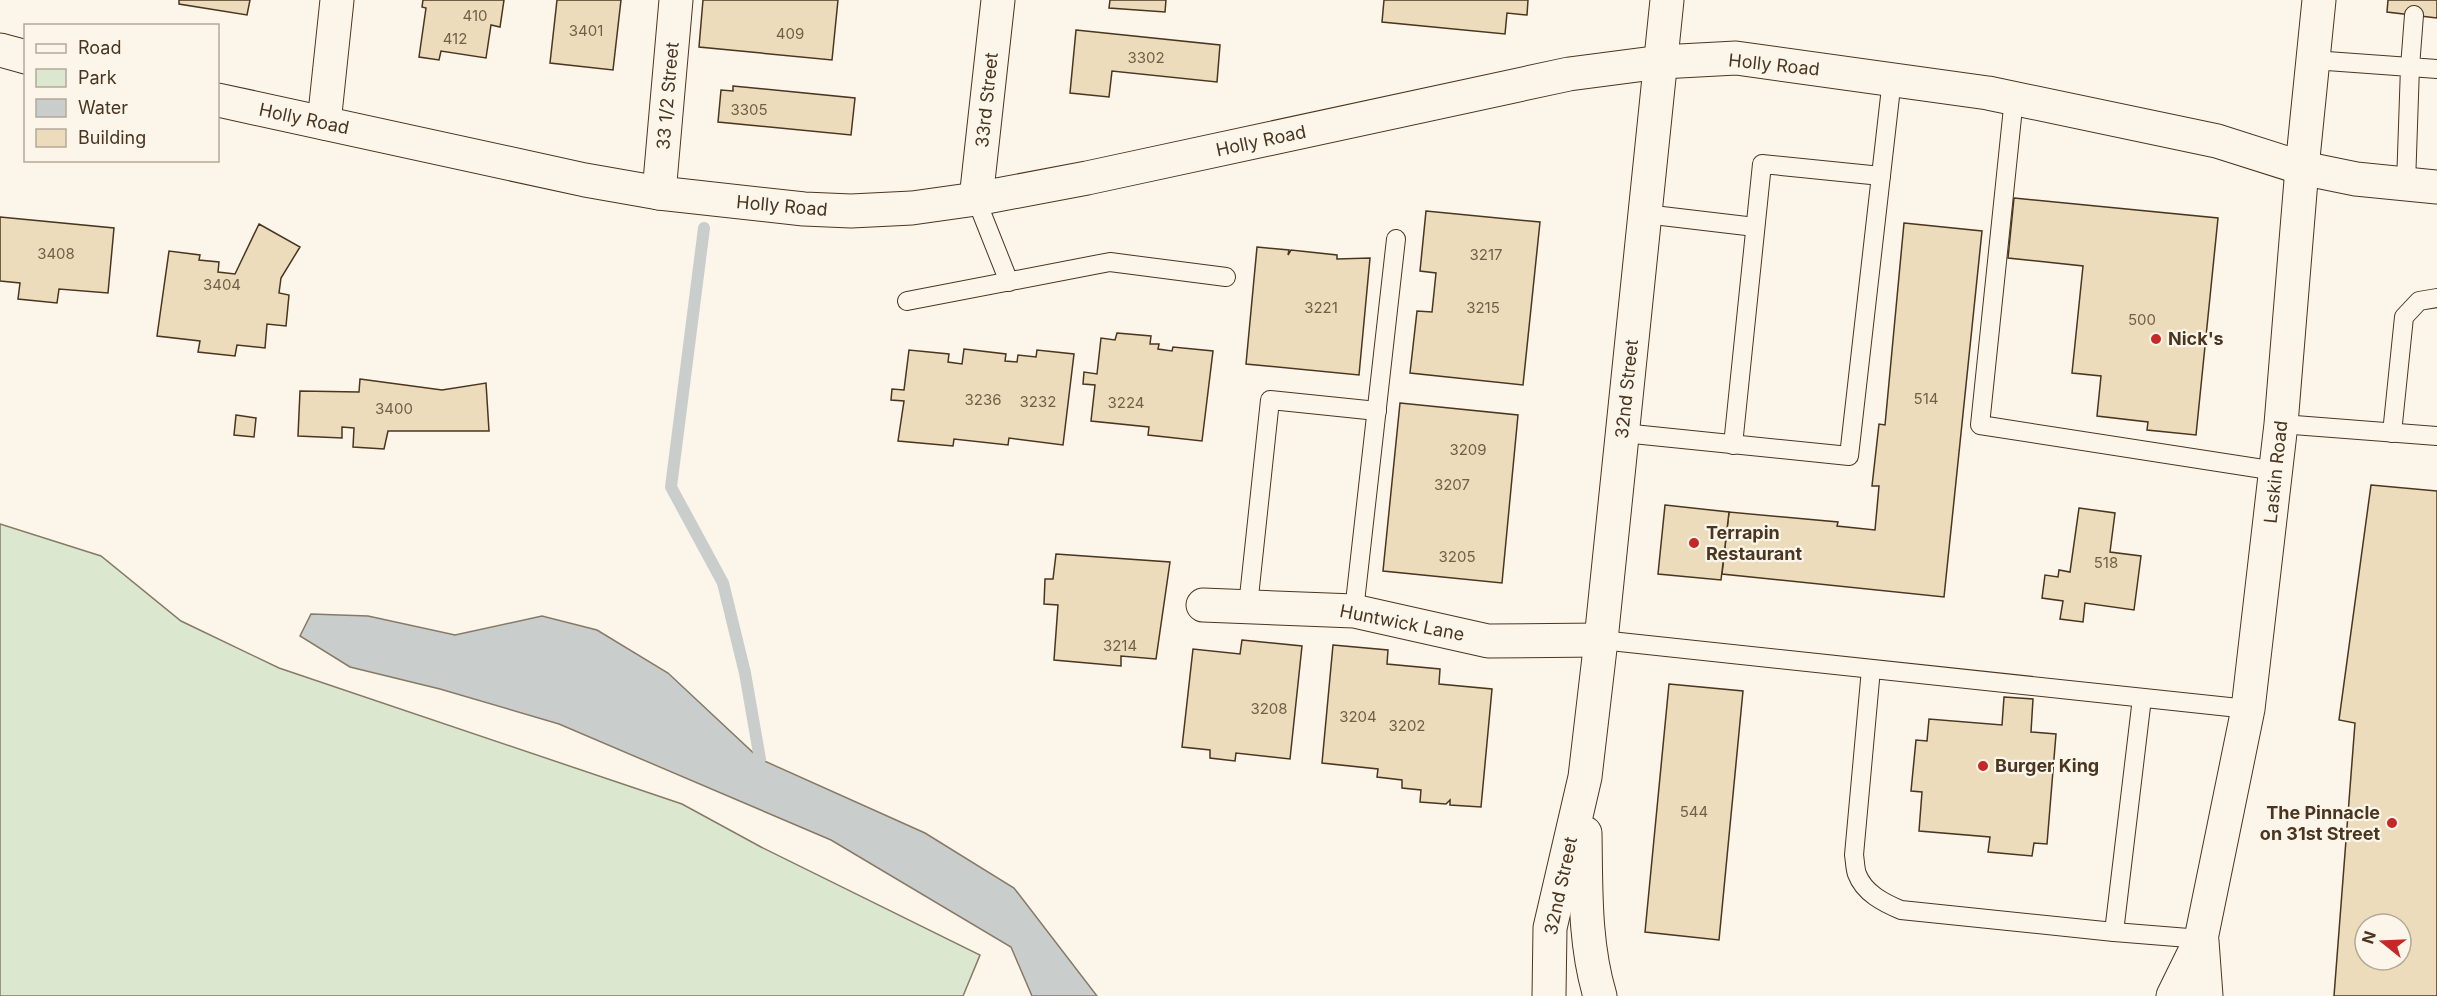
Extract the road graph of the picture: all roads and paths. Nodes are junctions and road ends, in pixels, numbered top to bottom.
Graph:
1 (337, 0) edge
2 (676, 0) edge
3 (998, 0) edge
4 (1666, 0) edge
5 (2319, 0) edge
6 (2414, 15) dead end
7 (0, 50) edge
8 (24, 56) edge
9 (2313, 60) junction
10 (1661, 62) junction
11 (2410, 67) junction
12 (2437, 69) edge
13 (1892, 80) junction
14 (2014, 98) junction
15 (219, 100) edge
16 (324, 123) junction
17 (2302, 168) junction
18 (1881, 176) junction
19 (2422, 186) edge
20 (659, 193) junction
21 (976, 199) junction
22 (1645, 214) junction
23 (1755, 227) junction
24 (1396, 239) dead end
25 (1226, 278) dead end
26 (1009, 282) junction
27 (2437, 298) edge
28 (907, 301) dead end
29 (1377, 411) junction
30 (2281, 424) junction
31 (1623, 433) junction
32 (2392, 433) junction
33 (2437, 436) edge
34 (1733, 445) junction
35 (2276, 471) junction
36 (1203, 605) dead end
37 (1248, 606) junction
38 (1354, 611) junction
39 (1601, 640) junction
40 (1871, 669) junction
41 (2142, 698) junction
42 (2248, 709) junction
43 (1585, 777) junction
44 (2114, 932) junction
45 (2201, 939) junction
46 (1549, 996) edge
47 (1600, 996) edge
48 (2174, 996) edge
49 (2206, 996) edge

1 - 16 street
2 - 20 street, 33 1/2 Street
3 - 21 street, 33rd Street
4 - 10 street, 32nd Street
5 - 9 street, Laskin Road
6 - 11 lane
7 - 8 street
9 - 11 lane
9 - 17 street, Laskin Road
10 - 13 street, Holly Road
10 - 21 street, Holly Road
10 - 22 street, 32nd Street
11 - 12 lane
11 - 19 lane
13 - 14 street, Holly Road
13 - 18 lane
14 - 17 street, Holly Road
14 - 35 lane
15 - 16 street, Holly Road
16 - 20 street, Holly Road
17 - 19 street, Holly Road
17 - 30 street, Laskin Road
18 - 23 lane
18 - 34 lane
20 - 21 street, Holly Road
21 - 26 lane
22 - 23 lane
22 - 31 street, 32nd Street
23 - 34 lane
24 - 29 lane
25 - 26 lane
26 - 28 lane
27 - 32 lane
29 - 37 lane
29 - 38 lane
30 - 32 lane
30 - 35 street, Laskin Road
31 - 34 lane
31 - 39 street, 32nd Street
32 - 33 lane
35 - 42 street, Laskin Road
36 - 37 street, Huntwick Lane
37 - 38 street, Huntwick Lane
38 - 39 street, Huntwick Lane
39 - 40 lane
39 - 43 street, 32nd Street
40 - 41 lane
40 - 44 lane
41 - 42 lane
41 - 44 lane
42 - 45 street, Laskin Road
43 - 46 street, 32nd Street
43 - 47 street, 32nd Street
44 - 45 lane
45 - 48 street, Laskin Road
45 - 49 street, Laskin Road

